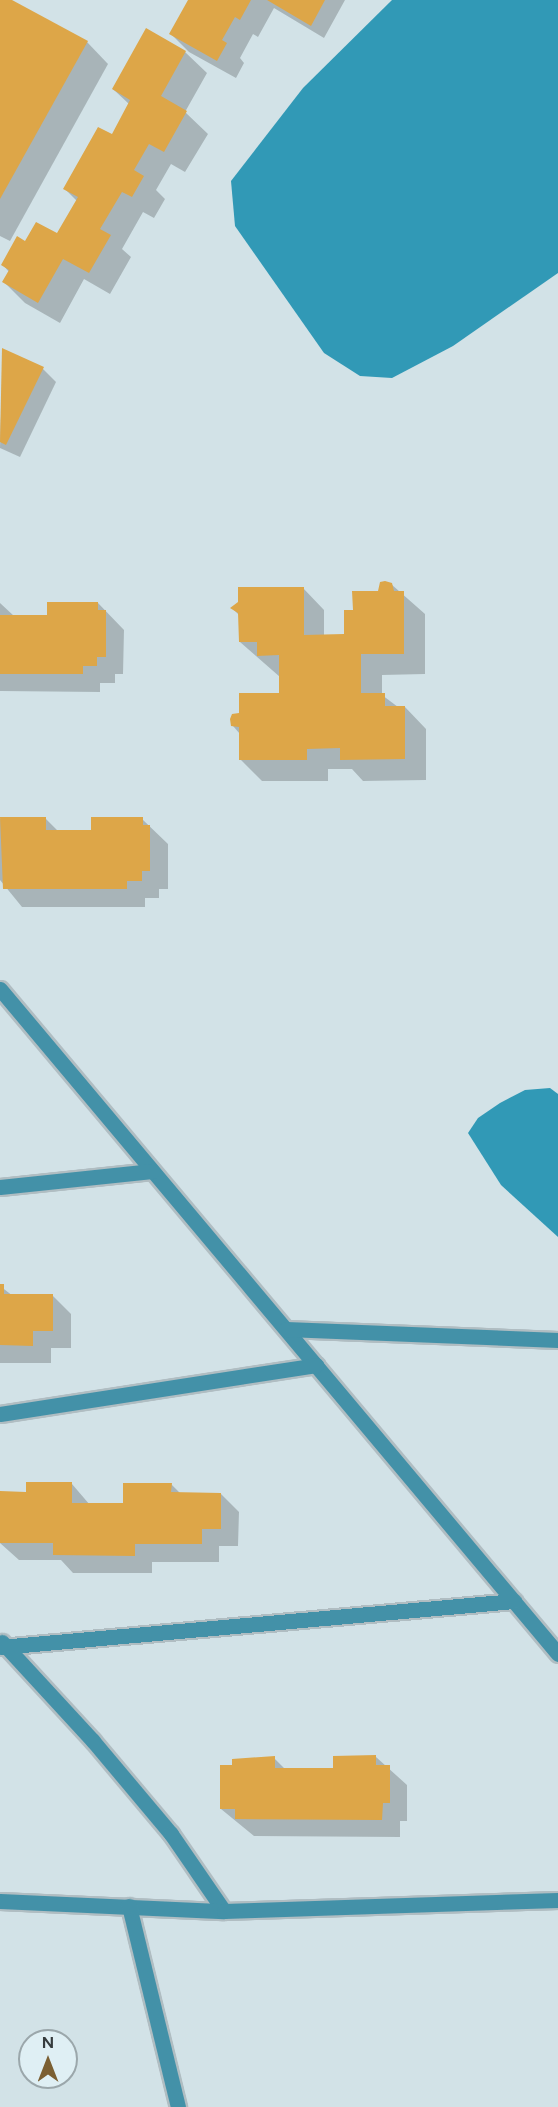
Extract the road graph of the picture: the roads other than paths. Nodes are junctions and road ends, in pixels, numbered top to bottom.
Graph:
1 (0, 989) edge
2 (152, 1171) junction
3 (0, 1187) edge
4 (286, 1329) junction
5 (558, 1340) edge
6 (316, 1365) junction
7 (0, 1414) edge
8 (514, 1601) junction
9 (2, 1645) edge
10 (558, 1654) edge
11 (558, 1900) edge
12 (0, 1901) edge
13 (129, 1906) junction
14 (224, 1911) junction
15 (178, 2107) edge

1 - 2 street
2 - 3 street
2 - 4 street
4 - 5 street
4 - 6 street
6 - 7 street
6 - 8 street
8 - 9 street
8 - 10 street
9 - 14 street
11 - 14 street
12 - 13 street
13 - 14 street
13 - 15 street

